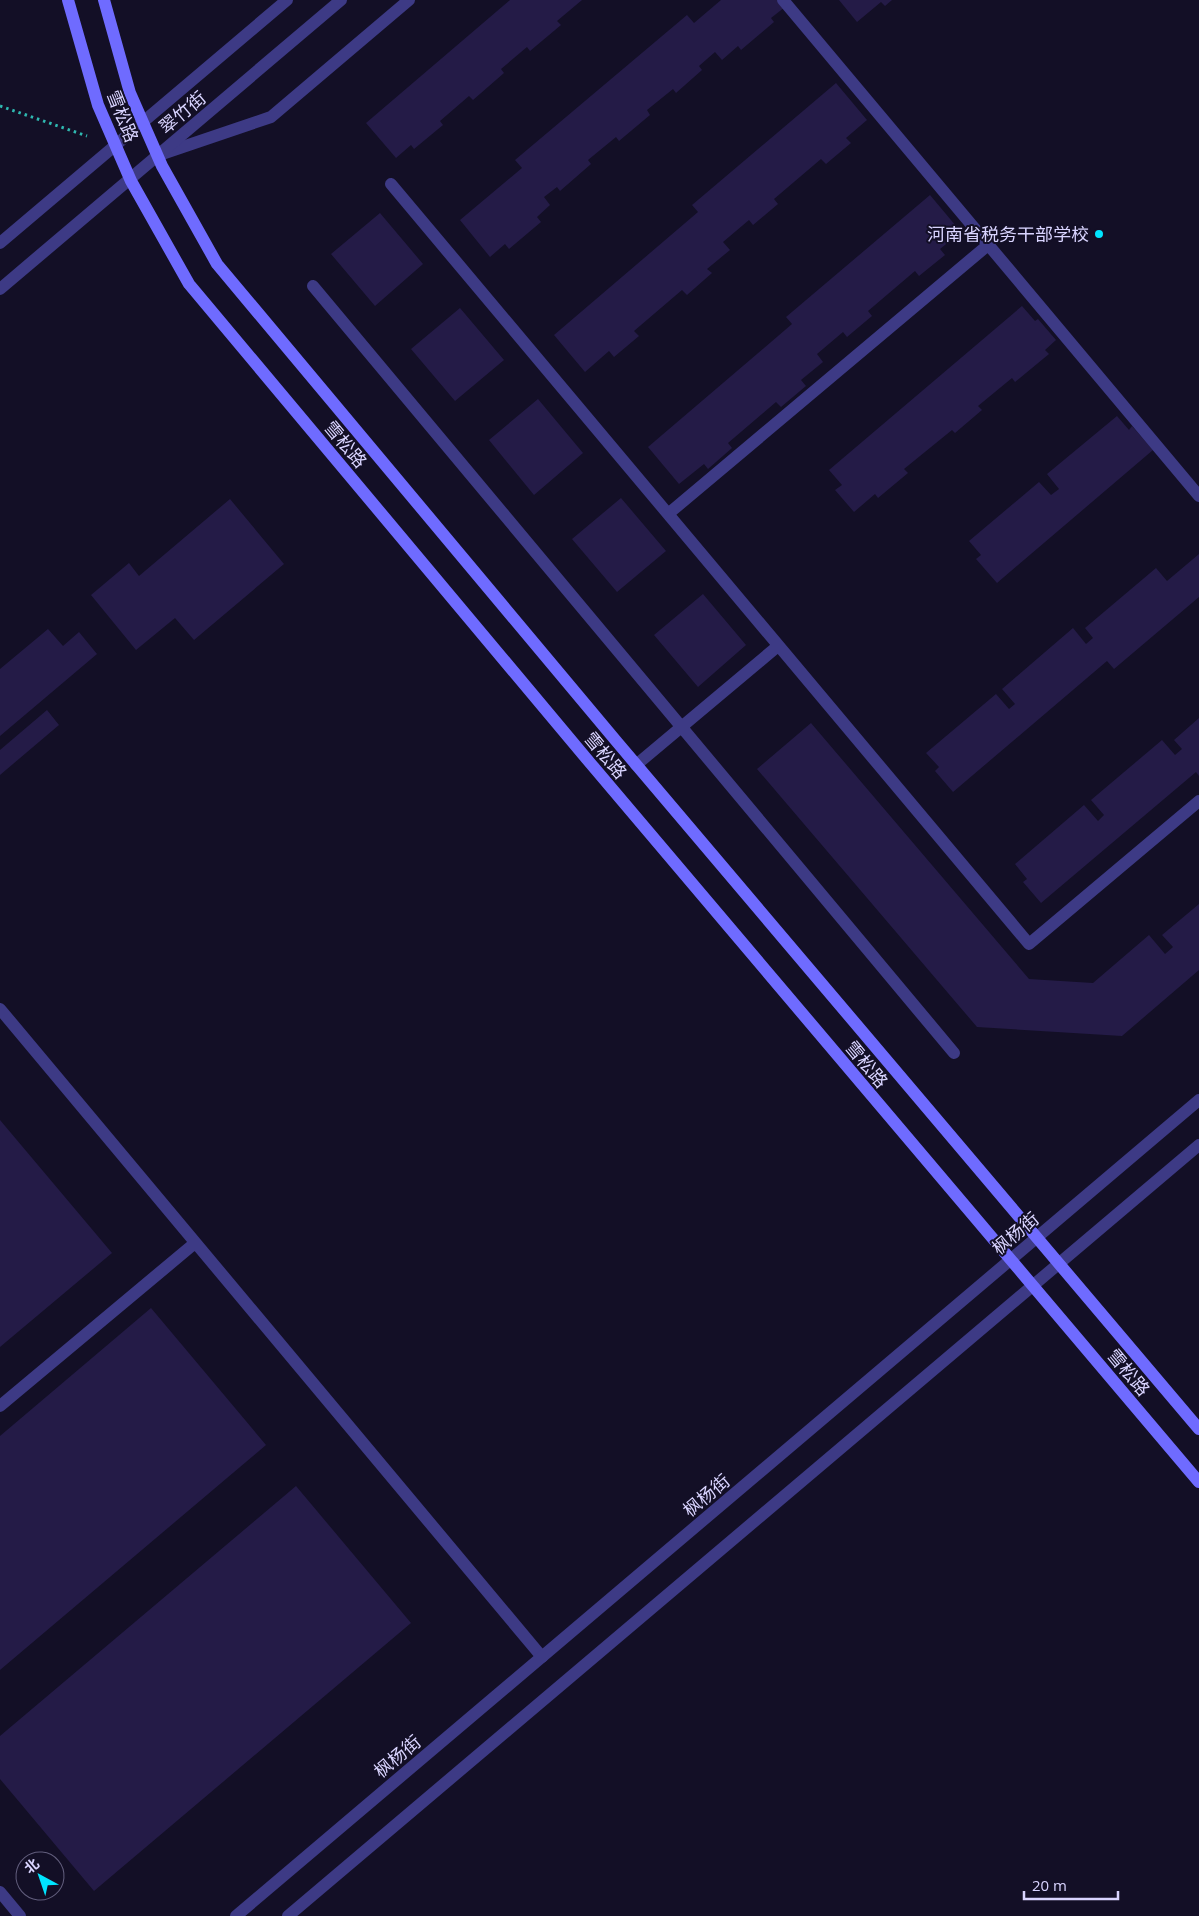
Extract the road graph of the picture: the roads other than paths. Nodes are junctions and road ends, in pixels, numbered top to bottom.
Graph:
1 (68, 0) edge
2 (104, 0) edge
3 (287, 0) edge
4 (341, 0) edge
5 (409, 0) edge
6 (783, 0) edge
7 (142, 122) junction
8 (115, 146) junction
9 (157, 156) junction
10 (130, 179) junction
11 (391, 184) dead end
12 (0, 243) edge
13 (988, 245) junction
14 (313, 286) dead end
15 (0, 289) edge
16 (1199, 496) edge
17 (668, 514) junction
18 (778, 646) junction
19 (682, 727) junction
20 (636, 765) junction
21 (1199, 801) edge
22 (0, 1009) edge
23 (954, 1053) dead end
24 (1199, 1100) edge
25 (1199, 1145) edge
26 (1037, 1237) junction
27 (195, 1243) junction
28 (1010, 1260) junction
29 (1059, 1264) junction
30 (1032, 1286) junction
31 (0, 1406) edge
32 (1199, 1429) edge
33 (1199, 1482) edge
34 (542, 1657) junction
35 (0, 1892) edge
36 (20, 1916) edge
37 (236, 1916) edge
38 (288, 1916) edge

1 - 8 main road, 雪松路
2 - 7 main road, 雪松路
3 - 7 street, 翠竹街
4 - 9 street, 翠竹街
5 - 9 street
6 - 13 street
7 - 8 street, 翠竹街
7 - 9 main road, 雪松路
8 - 10 main road, 雪松路
8 - 12 street, 翠竹街
9 - 10 street, 翠竹街
9 - 20 main road, 雪松路
10 - 15 street, 翠竹街
10 - 28 main road, 雪松路
11 - 17 street
13 - 16 street
13 - 17 street
14 - 19 street
17 - 18 street
18 - 19 street
18 - 21 street
19 - 20 street
19 - 23 street
20 - 26 main road, 雪松路
22 - 27 street
24 - 26 street, 枫杨街
25 - 29 street
26 - 28 street, 枫杨街
26 - 29 main road, 雪松路
27 - 31 street
27 - 34 street
28 - 30 main road, 雪松路
28 - 34 street, 枫杨街
29 - 30 street
29 - 32 main road, 雪松路
30 - 33 main road, 雪松路
30 - 38 street
34 - 37 street, 枫杨街
35 - 36 street

